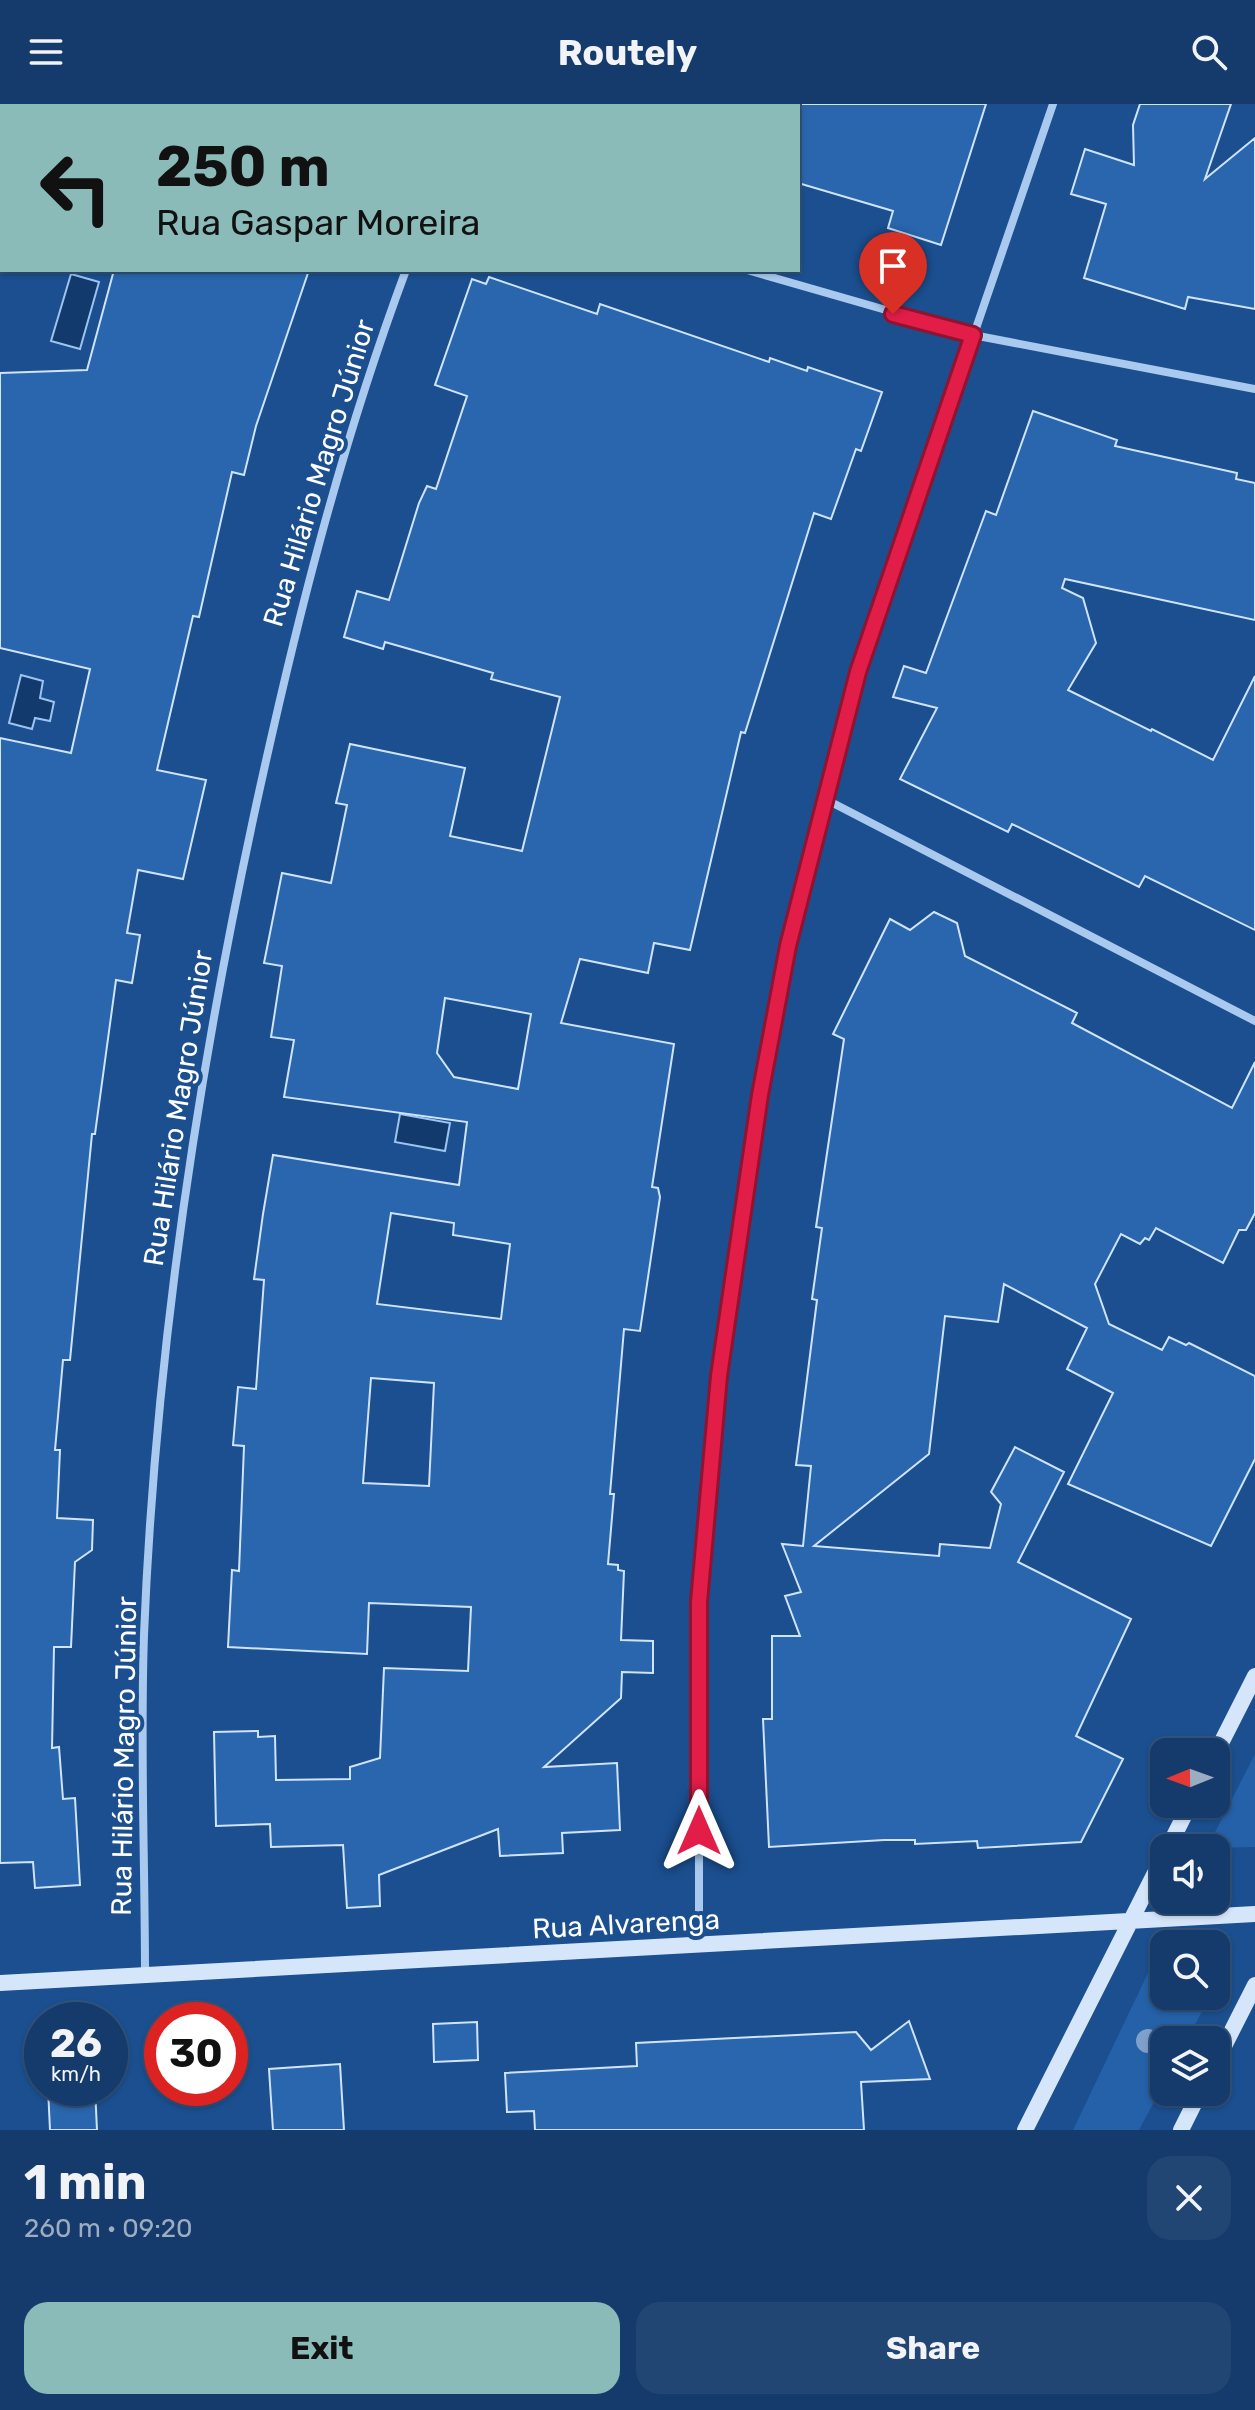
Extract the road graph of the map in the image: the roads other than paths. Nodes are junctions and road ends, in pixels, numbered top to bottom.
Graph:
1 (1053, 104) edge
2 (405, 272) edge
3 (754, 272) edge
4 (973, 335) junction
5 (1255, 389) edge
6 (825, 799) junction
7 (1255, 1021) edge
8 (1255, 1676) edge
9 (1224, 1738) edge
10 (1150, 1883) edge
11 (1255, 1914) edge
12 (1130, 1922) junction
13 (699, 1946) junction
14 (145, 1975) junction
15 (0, 1983) edge
16 (1255, 1985) edge
17 (1230, 2034) edge
18 (1193, 2106) edge
19 (1025, 2130) edge
20 (1181, 2130) edge

1 - 4 street
2 - 14 street, Rua Hilário Magro Júnior
3 - 4 street
4 - 5 street
4 - 6 street
6 - 7 street
6 - 13 street
8 - 9 main road
10 - 12 main road
11 - 12 main road, Rua Alvarenga
12 - 13 main road, Rua Alvarenga
12 - 19 main road
13 - 14 main road, Rua Alvarenga
14 - 15 main road, Rua Alvarenga
16 - 17 main road
18 - 20 main road

